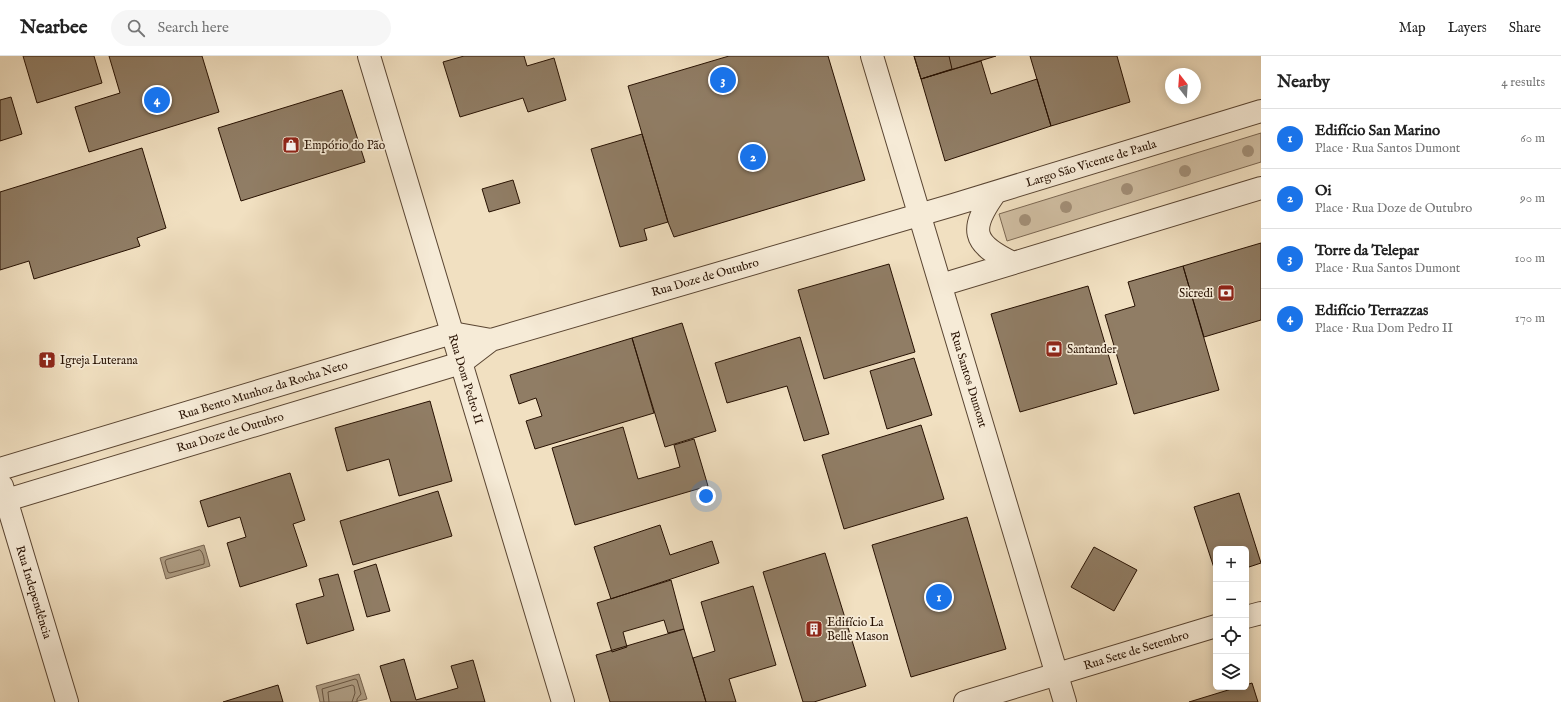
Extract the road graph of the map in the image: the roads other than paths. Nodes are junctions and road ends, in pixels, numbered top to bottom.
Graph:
1 (369, 56) edge
2 (872, 56) edge
3 (1261, 111) edge
4 (1261, 188) edge
5 (996, 192) junction
6 (920, 214) junction
7 (1013, 263) junction
8 (941, 285) junction
9 (452, 333) junction
10 (491, 340) junction
11 (461, 363) junction
12 (0, 469) edge
13 (2, 494) edge
14 (1261, 613) edge
15 (1249, 616) edge
16 (1213, 627) edge
17 (1057, 674) junction
18 (67, 702) edge
19 (563, 702) edge
20 (965, 702) edge
21 (1065, 702) edge

1 - 9 street, Rua Dom Pedro II
2 - 6 street, Rua Santos Dumont
3 - 5 street, Largo São Vicente de Paula
4 - 7 street
5 - 6 street, Largo São Vicente de Paula
5 - 7 street
6 - 8 street, Rua Santos Dumont
6 - 10 street, Rua Doze de Outubro
7 - 8 street
8 - 17 street, Rua Santos Dumont
9 - 10 street, Rua Bento Munhoz da Rocha Neto
9 - 11 street, Rua Dom Pedro II
9 - 12 street, Rua Bento Munhoz da Rocha Neto
10 - 11 street
11 - 13 street, Rua Doze de Outubro
11 - 19 street, Rua Dom Pedro II
13 - 18 street, Rua Independência
14 - 15 street
16 - 17 street, Rua Sete de Setembro
17 - 20 street, Rua Sete de Setembro
17 - 21 street, Rua Santos Dumont

